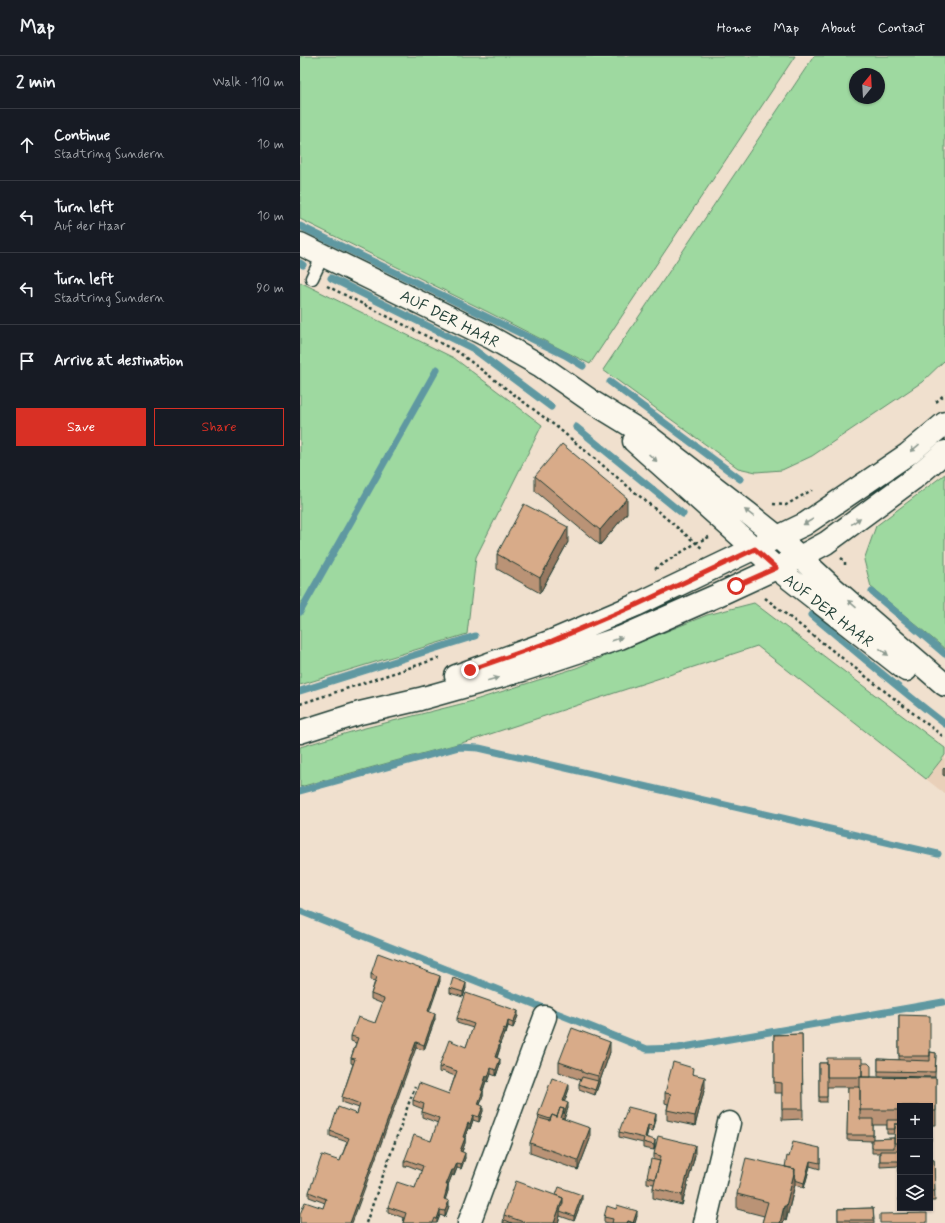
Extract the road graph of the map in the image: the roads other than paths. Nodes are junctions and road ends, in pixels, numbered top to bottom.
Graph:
1 (300, 244) edge
2 (323, 255) junction
3 (312, 278) road end
4 (594, 403) junction
5 (945, 423) edge
6 (945, 452) edge
7 (779, 538) junction
8 (755, 549) junction
9 (800, 557) junction
10 (776, 568) junction
11 (945, 685) edge
12 (945, 697) edge
13 (360, 713) junction
14 (300, 732) edge
15 (545, 1016) dead end
16 (729, 1123) dead end
17 (469, 1223) edge
18 (705, 1223) edge

1 - 2 street, AUF DER HAAR
2 - 3 lane
2 - 4 street, AUF DER HAAR
7 -> 4 street, AUF DER HAAR
4 -> 8 street, AUF DER HAAR
5 -> 7 street
9 -> 6 street
7 - 8 street
7 - 9 street, AUF DER HAAR
8 - 10 street, AUF DER HAAR
8 - 13 street
9 - 10 street
11 -> 9 street, AUF DER HAAR
10 -> 12 street, AUF DER HAAR
13 -> 10 street
13 - 14 street
15 - 17 street
16 - 18 street

